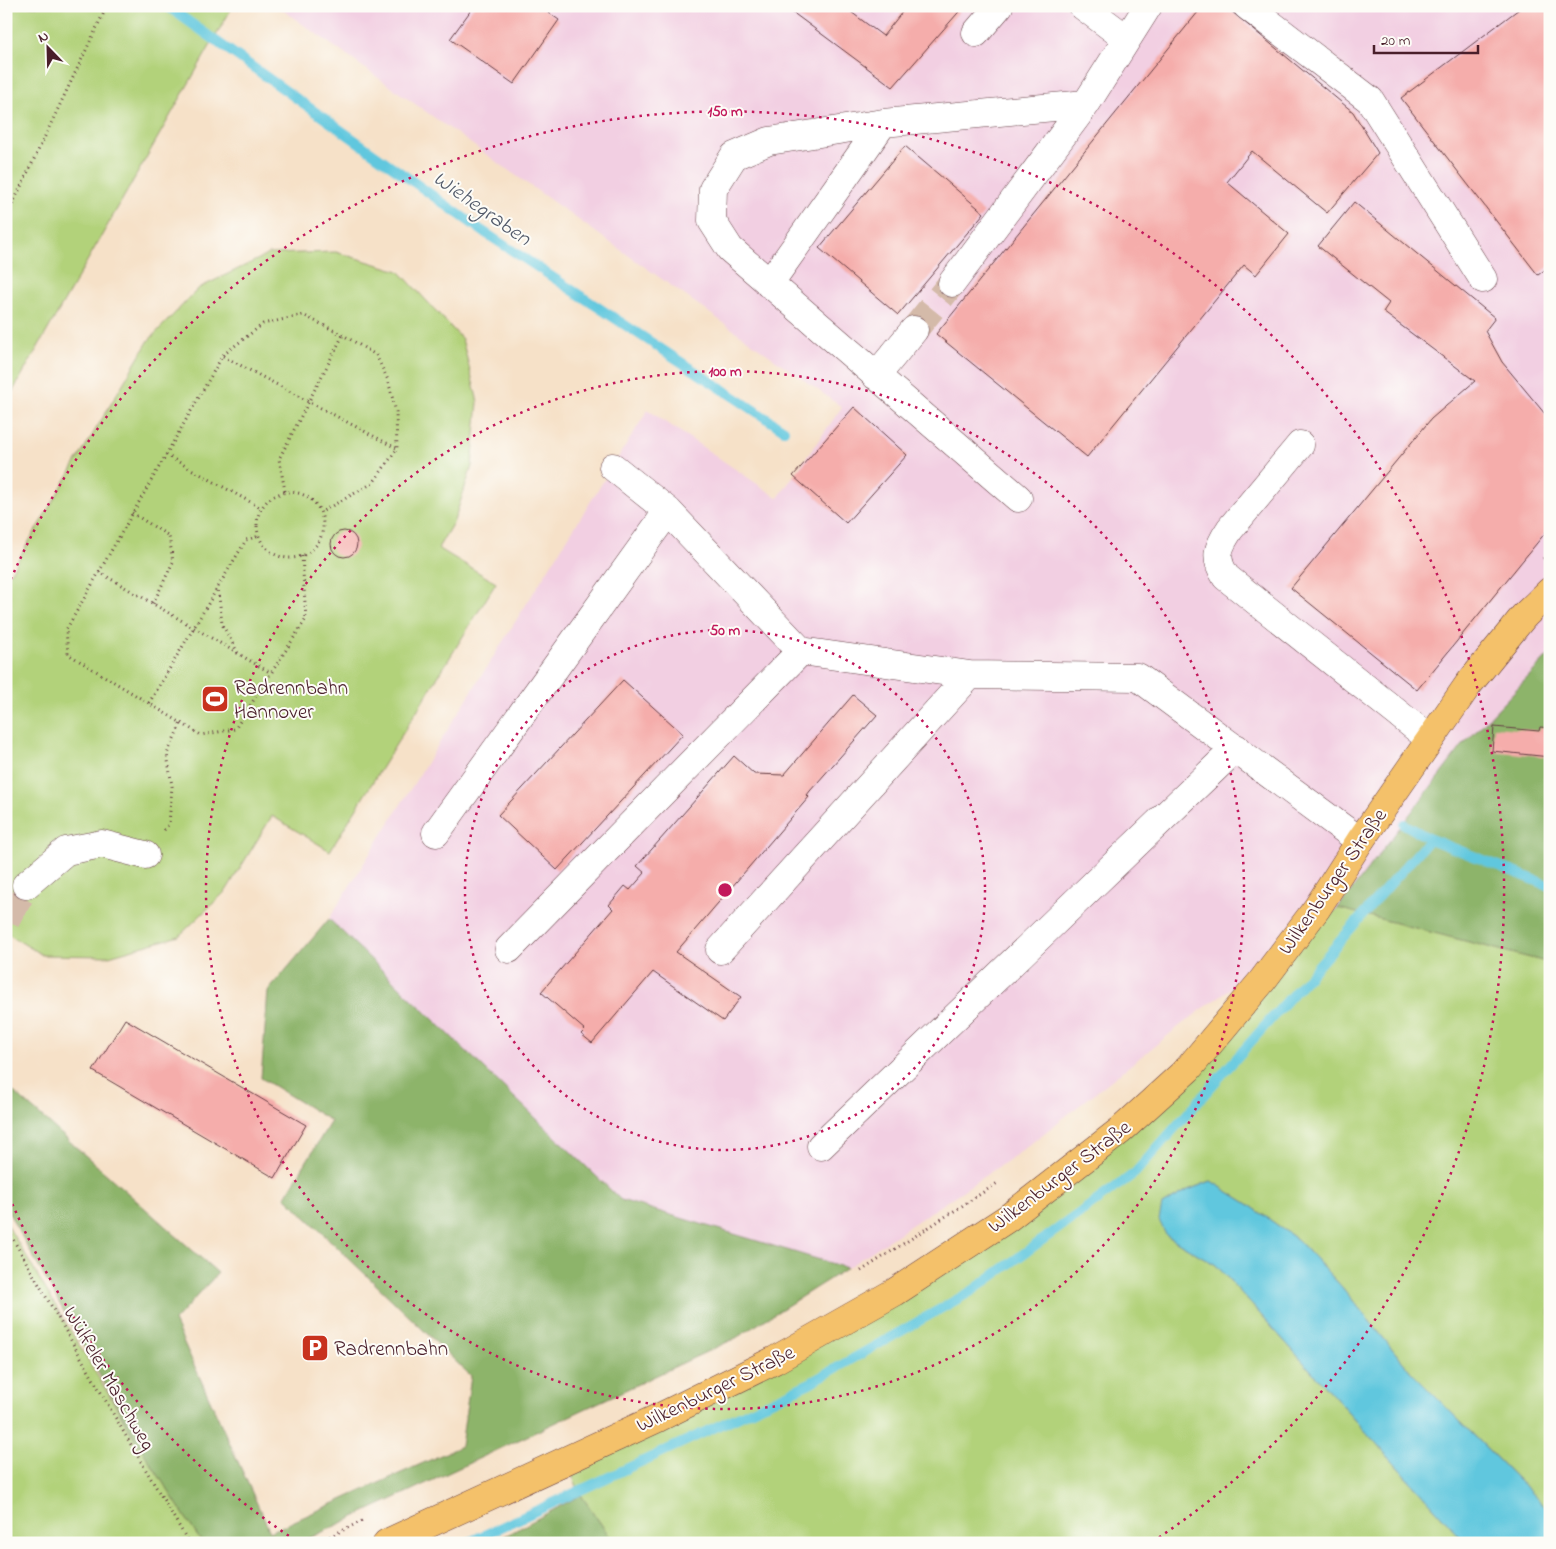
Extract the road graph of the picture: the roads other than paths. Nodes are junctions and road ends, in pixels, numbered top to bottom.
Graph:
1 (999, 6) edge
2 (1083, 6) edge
3 (1148, 6) edge
4 (1247, 6) edge
5 (976, 33) dead end
6 (1127, 39) junction
7 (1086, 104) junction
8 (883, 123) junction
9 (1483, 279) dead end
10 (952, 283) tunnel mouth
11 (770, 284) junction
12 (914, 330) tunnel mouth
13 (876, 376) junction
14 (1300, 445) dead end
15 (613, 466) dead end
16 (1018, 498) dead end
17 (668, 511) junction
18 (1550, 591) edge
19 (802, 652) junction
20 (970, 676) junction
21 (1430, 739) junction
22 (1236, 748) junction
23 (436, 833) dead end
24 (1360, 841) junction
25 (145, 855) road end
26 (26, 885) tunnel mouth
27 (509, 949) dead end
28 (720, 950) dead end
29 (821, 1146) dead end
30 (387, 1543) edge

1 - 5 lane
2 - 6 lane
3 - 6 lane
4 - 9 lane
6 - 7 lane
7 - 8 lane
7 - 10 lane
8 - 11 lane
8 - 11 lane
11 - 13 lane
12 - 13 lane
13 - 16 lane
14 - 21 lane
15 - 17 lane
17 - 19 lane
17 - 23 lane
18 - 21 main road, Wilkenburger Straße
19 - 20 lane
19 - 27 lane
20 - 22 lane
20 - 28 lane
21 - 24 main road, Wilkenburger Straße
22 - 24 lane
22 - 29 lane
24 - 30 main road, Wilkenburger Straße
25 - 26 lane

